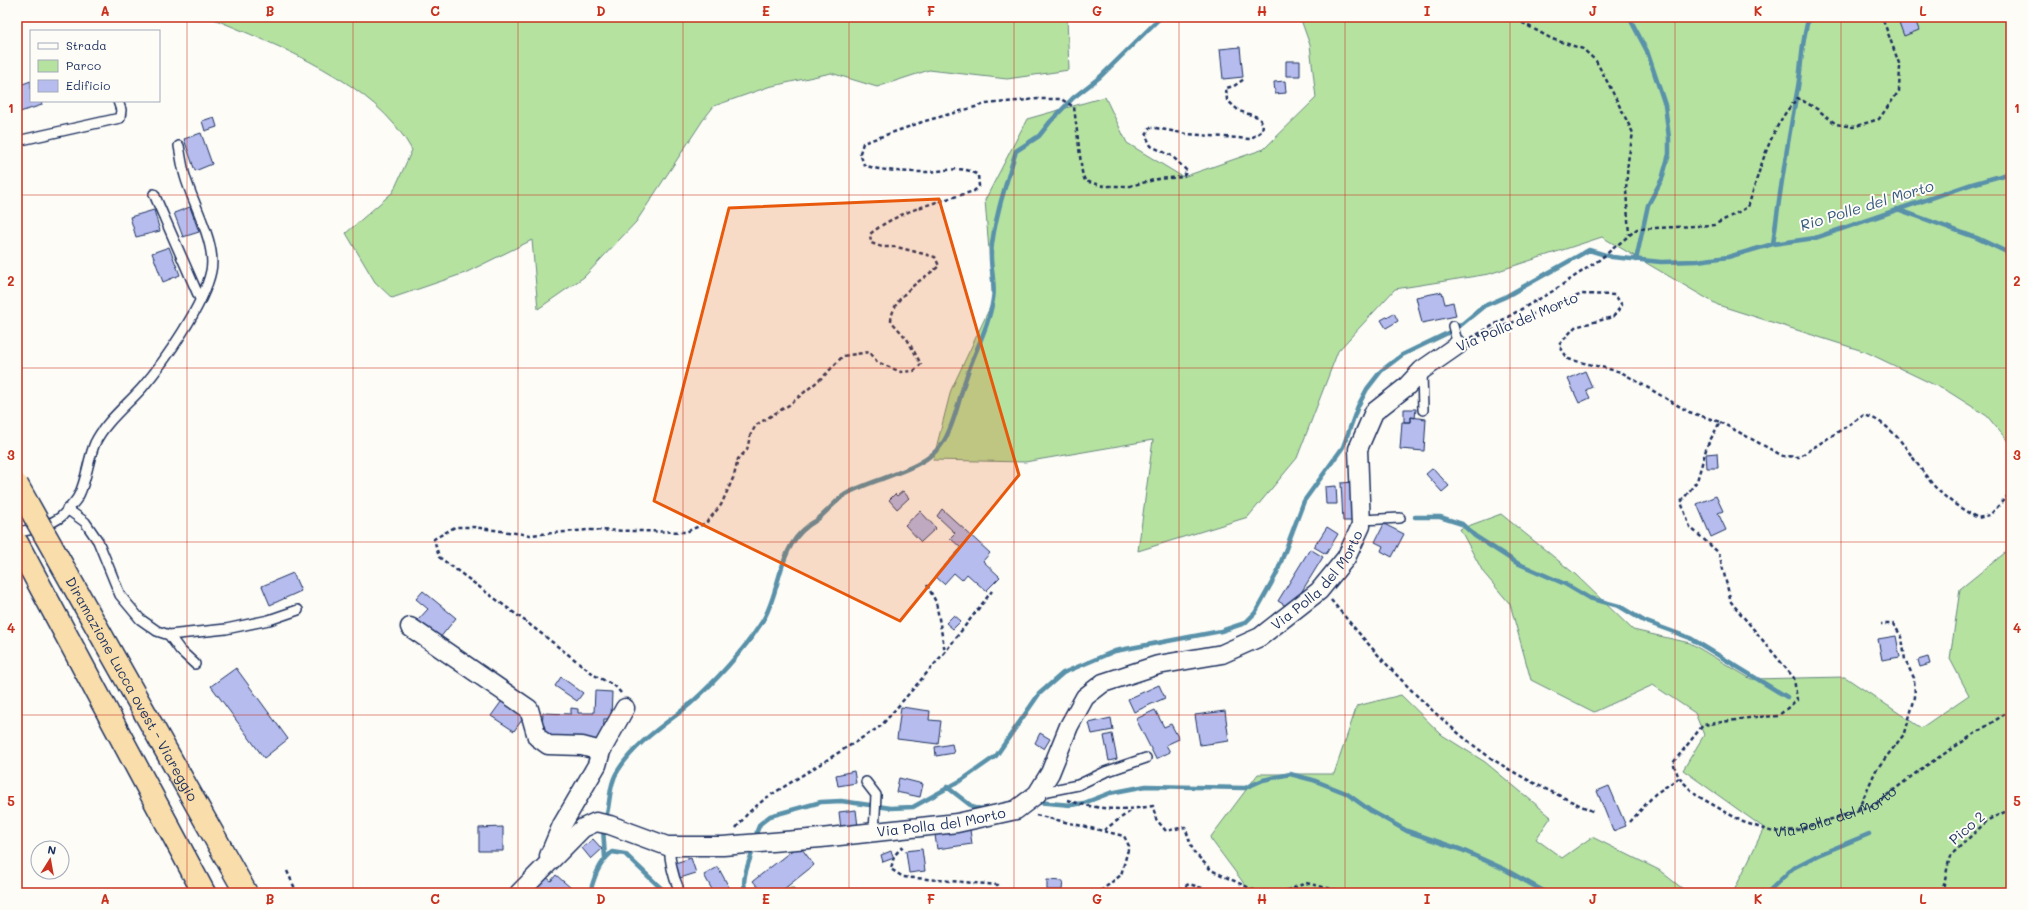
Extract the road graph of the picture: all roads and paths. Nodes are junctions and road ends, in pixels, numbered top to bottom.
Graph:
1 (1518, 17) edge
2 (1882, 17) edge
3 (1244, 79) dead end
4 (118, 102) edge
5 (17, 141) edge
6 (179, 146) dead end
7 (154, 194) dead end
8 (1629, 236) junction
9 (200, 299) junction
10 (1453, 326) dead end
11 (1457, 341) junction
12 (1422, 370) junction
13 (1422, 410) dead end
14 (1720, 422) junction
15 (17, 485) edge
16 (2011, 492) edge
17 (67, 509) junction
18 (1400, 518) dead end
19 (1362, 520) junction
20 (17, 531) edge
21 (17, 543) edge
22 (927, 585) dead end
23 (1322, 588) junction
24 (992, 591) dead end
25 (298, 610) dead end
26 (1882, 624) dead end
27 (410, 627) dead end
28 (169, 635) junction
29 (945, 652) junction
30 (195, 664) dead end
31 (624, 708) joint
32 (2011, 710) edge
33 (601, 751) junction
34 (1146, 758) dead end
35 (1679, 778) junction
36 (866, 782) dead end
37 (1036, 795) junction
38 (1062, 798) dead end
39 (1133, 809) junction
40 (2011, 809) edge
41 (1016, 810) junction
42 (1858, 810) junction
43 (1594, 812) dead end
44 (1630, 822) dead end
45 (1104, 830) junction
46 (874, 832) junction
47 (905, 842) dead end
48 (669, 846) junction
49 (723, 846) junction
50 (544, 866) junction
51 (287, 871) dead end
52 (678, 887) dead end
53 (204, 893) edge
54 (246, 893) edge
55 (297, 893) edge
56 (519, 893) edge
57 (998, 893) edge
58 (1098, 893) edge
59 (1172, 893) edge
60 (1208, 893) edge
61 (1260, 893) edge
62 (1280, 893) edge
63 (1349, 893) edge
64 (1942, 893) edge

1 - 8 path
2 - 8 path
3 - 31 path
4 - 5 lane
6 - 9 lane
7 - 9 lane
8 - 11 path
9 - 17 lane
10 - 11 lane
11 - 12 street, Via Polla del Morto
11 - 14 path, Via Polla del Morto
12 - 13 lane
12 - 19 street, Via Polla del Morto
14 - 16 path
14 - 35 path
15 - 54 highway, Diramazione Lucca ovest - Viareggio, bridge
17 - 20 lane
17 - 28 lane
18 - 19 lane
19 - 23 street, Via Polla del Morto
21 - 53 highway
22 - 29 path
23 - 37 street, Via Polla del Morto
23 - 43 path
24 - 29 path
25 - 28 lane
26 - 42 path
27 - 33 street
28 - 30 lane
29 - 49 path
31 - 33 street
32 - 42 path, Via Polla del Morto
33 - 50 street
34 - 37 lane
35 - 42 path, Via Polla del Morto
35 - 44 path
36 - 46 lane
37 - 41 street, Via Polla del Morto
38 - 39 path
39 - 45 path
39 - 61 path
40 - 64 path, Pico 2
41 - 45 path
41 - 46 street, Via Polla del Morto
45 - 58 path
46 - 49 street, Via Polla del Morto
47 - 57 path
48 - 49 street, Via Polla del Morto
48 - 50 street, Via Polla del Morto
48 - 52 lane
50 - 56 street, Via Polla del Morto
51 - 55 path
59 - 60 path
62 - 63 path

